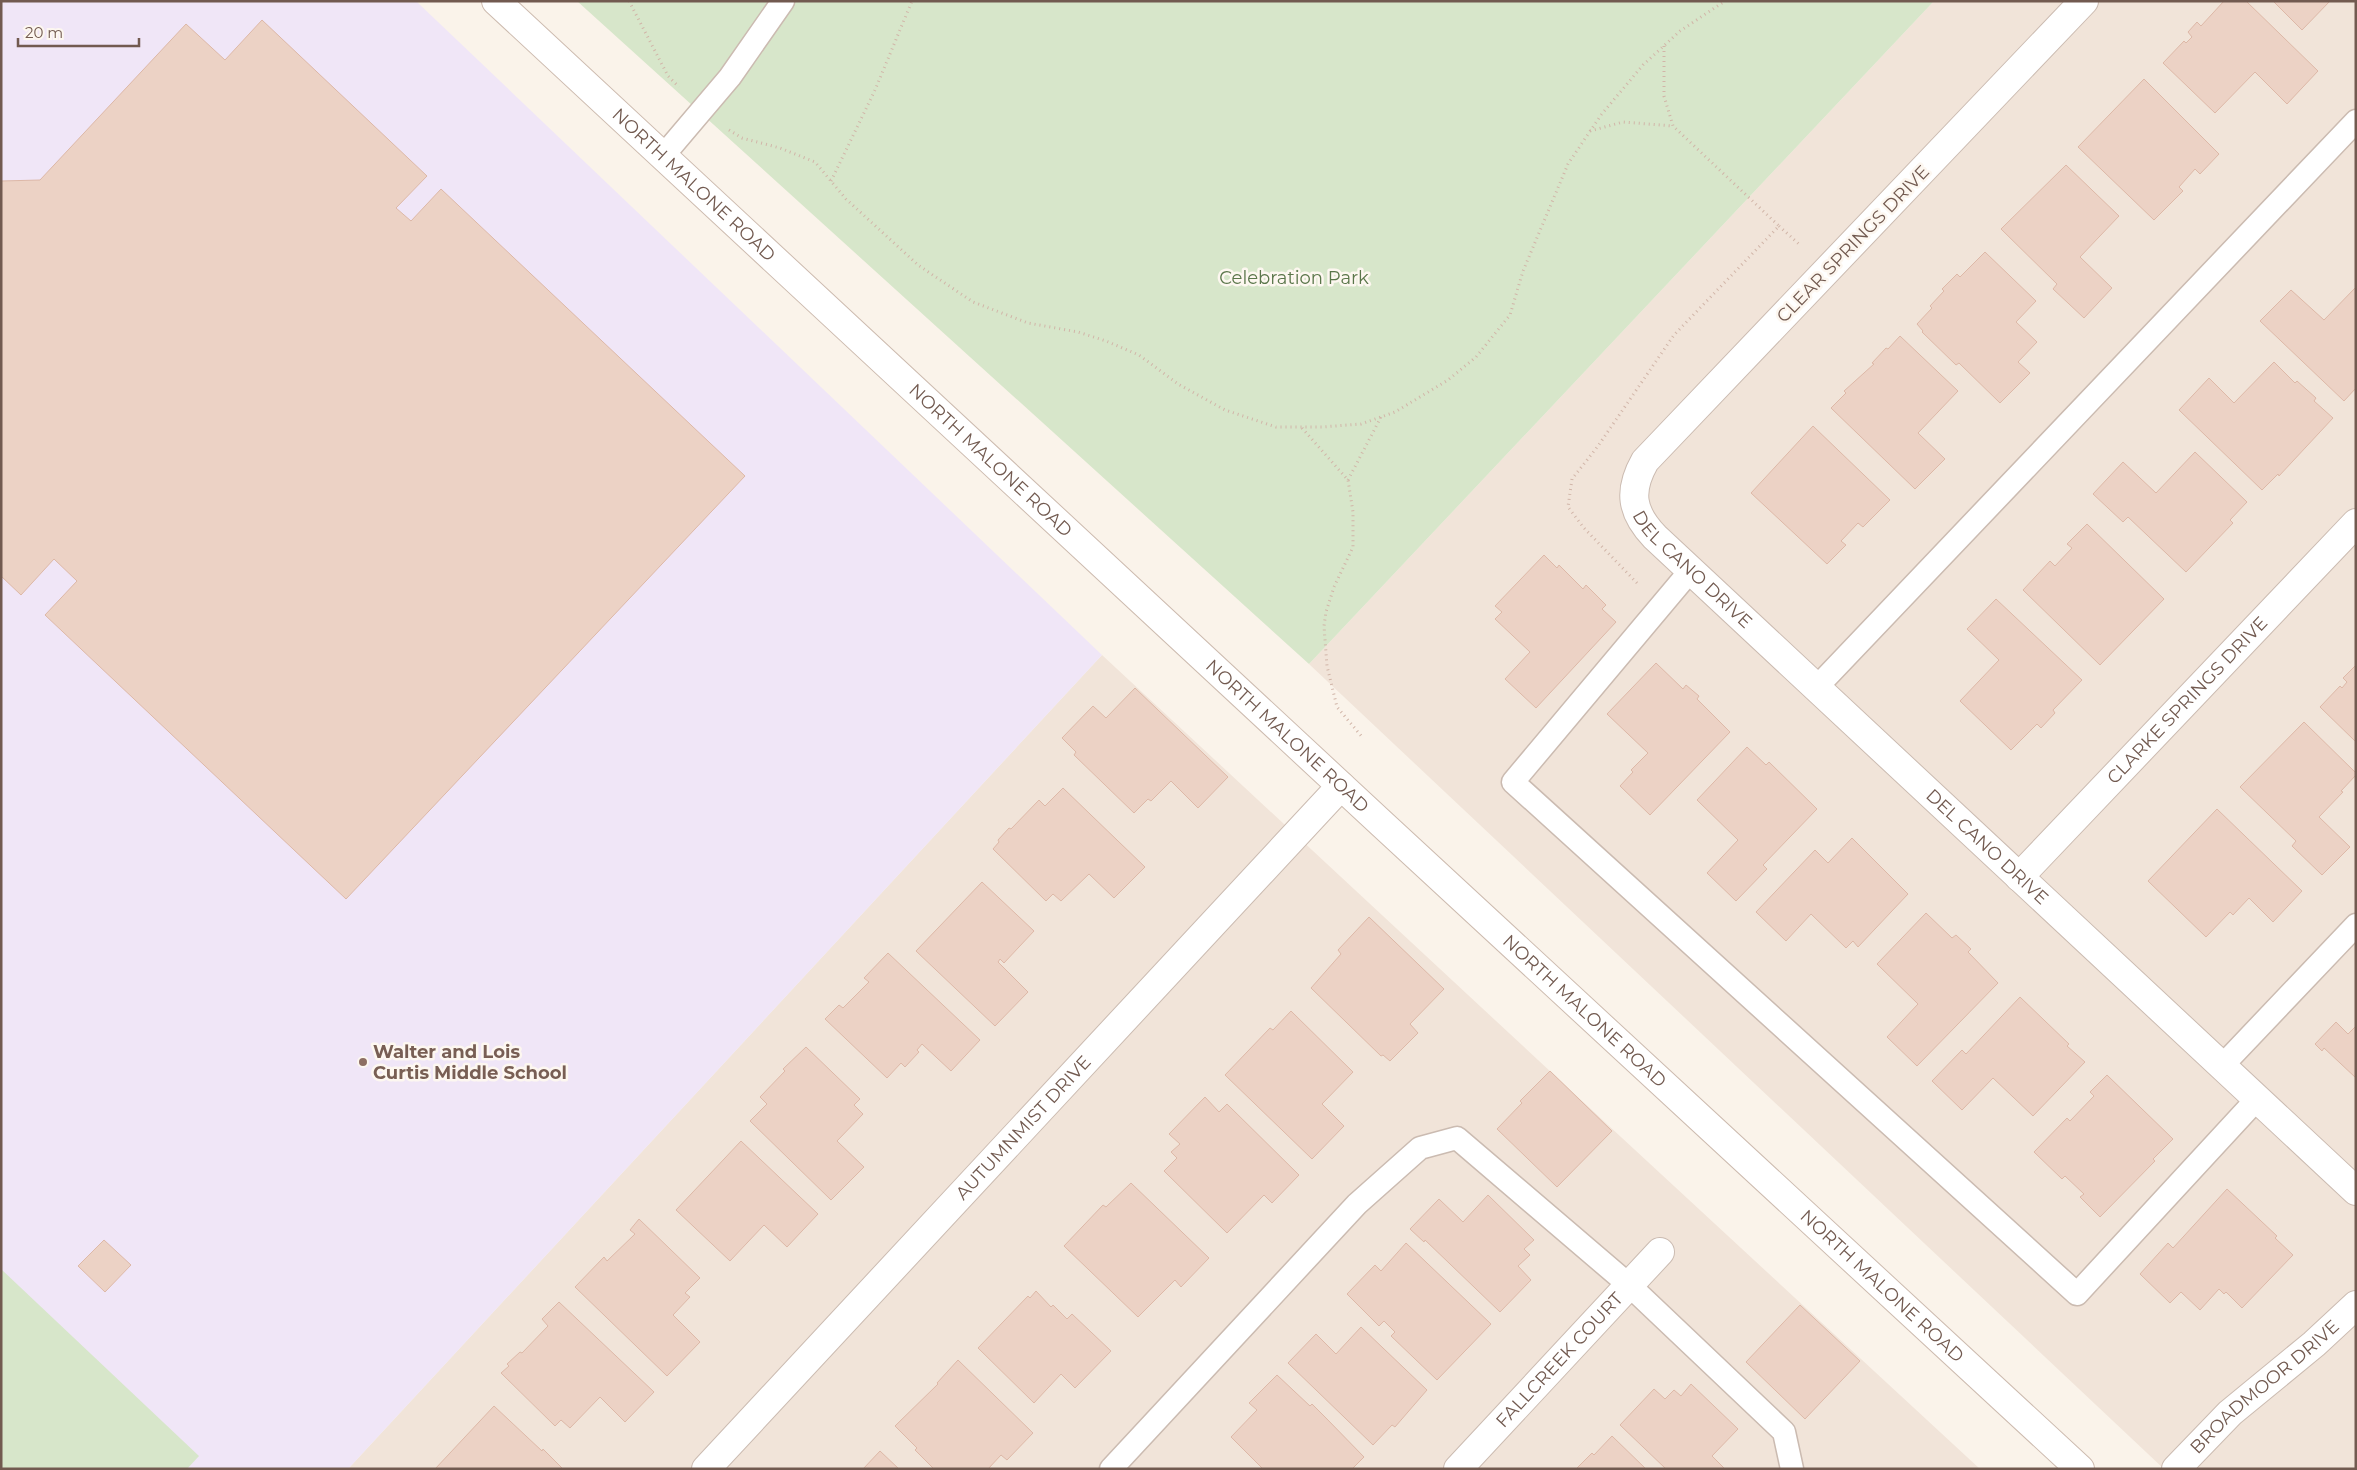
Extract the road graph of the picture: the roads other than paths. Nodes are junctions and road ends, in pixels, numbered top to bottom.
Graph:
1 (496, 1) edge
2 (783, 1) edge
3 (2084, 1) edge
4 (2356, 121) edge
5 (663, 156) junction
6 (1633, 493) joint
7 (2356, 523) edge
8 (1691, 570) junction
9 (1816, 688) junction
10 (1341, 786) junction
11 (2019, 877) junction
12 (2356, 925) edge
13 (2222, 1066) junction
14 (2257, 1099) junction
15 (2356, 1192) edge
16 (1660, 1252) dead end
17 (1629, 1285) junction
18 (2356, 1305) edge
19 (706, 1469) edge
20 (1111, 1469) edge
21 (1458, 1469) edge
22 (1792, 1469) edge
23 (2080, 1469) edge
24 (2176, 1469) edge

1 - 5 street, NORTH MALONE ROAD
2 - 5 lane
3 - 6 street, CLEAR SPRINGS DRIVE
4 - 9 lane
5 - 10 street, NORTH MALONE ROAD
6 - 8 street, DEL CANO DRIVE
7 - 11 street, CLARKE SPRINGS DRIVE
8 - 9 street, DEL CANO DRIVE
8 - 14 lane
9 - 11 street, DEL CANO DRIVE
10 - 19 street, AUTUMNMIST DRIVE
10 - 23 street, NORTH MALONE ROAD
11 - 13 street, DEL CANO DRIVE
12 - 13 lane
13 - 14 street, DEL CANO DRIVE
14 - 15 street, DEL CANO DRIVE
16 - 17 street, FALLCREEK COURT
17 - 20 lane
17 - 21 street, FALLCREEK COURT
17 - 22 lane
18 - 24 street, BROADMOOR DRIVE

